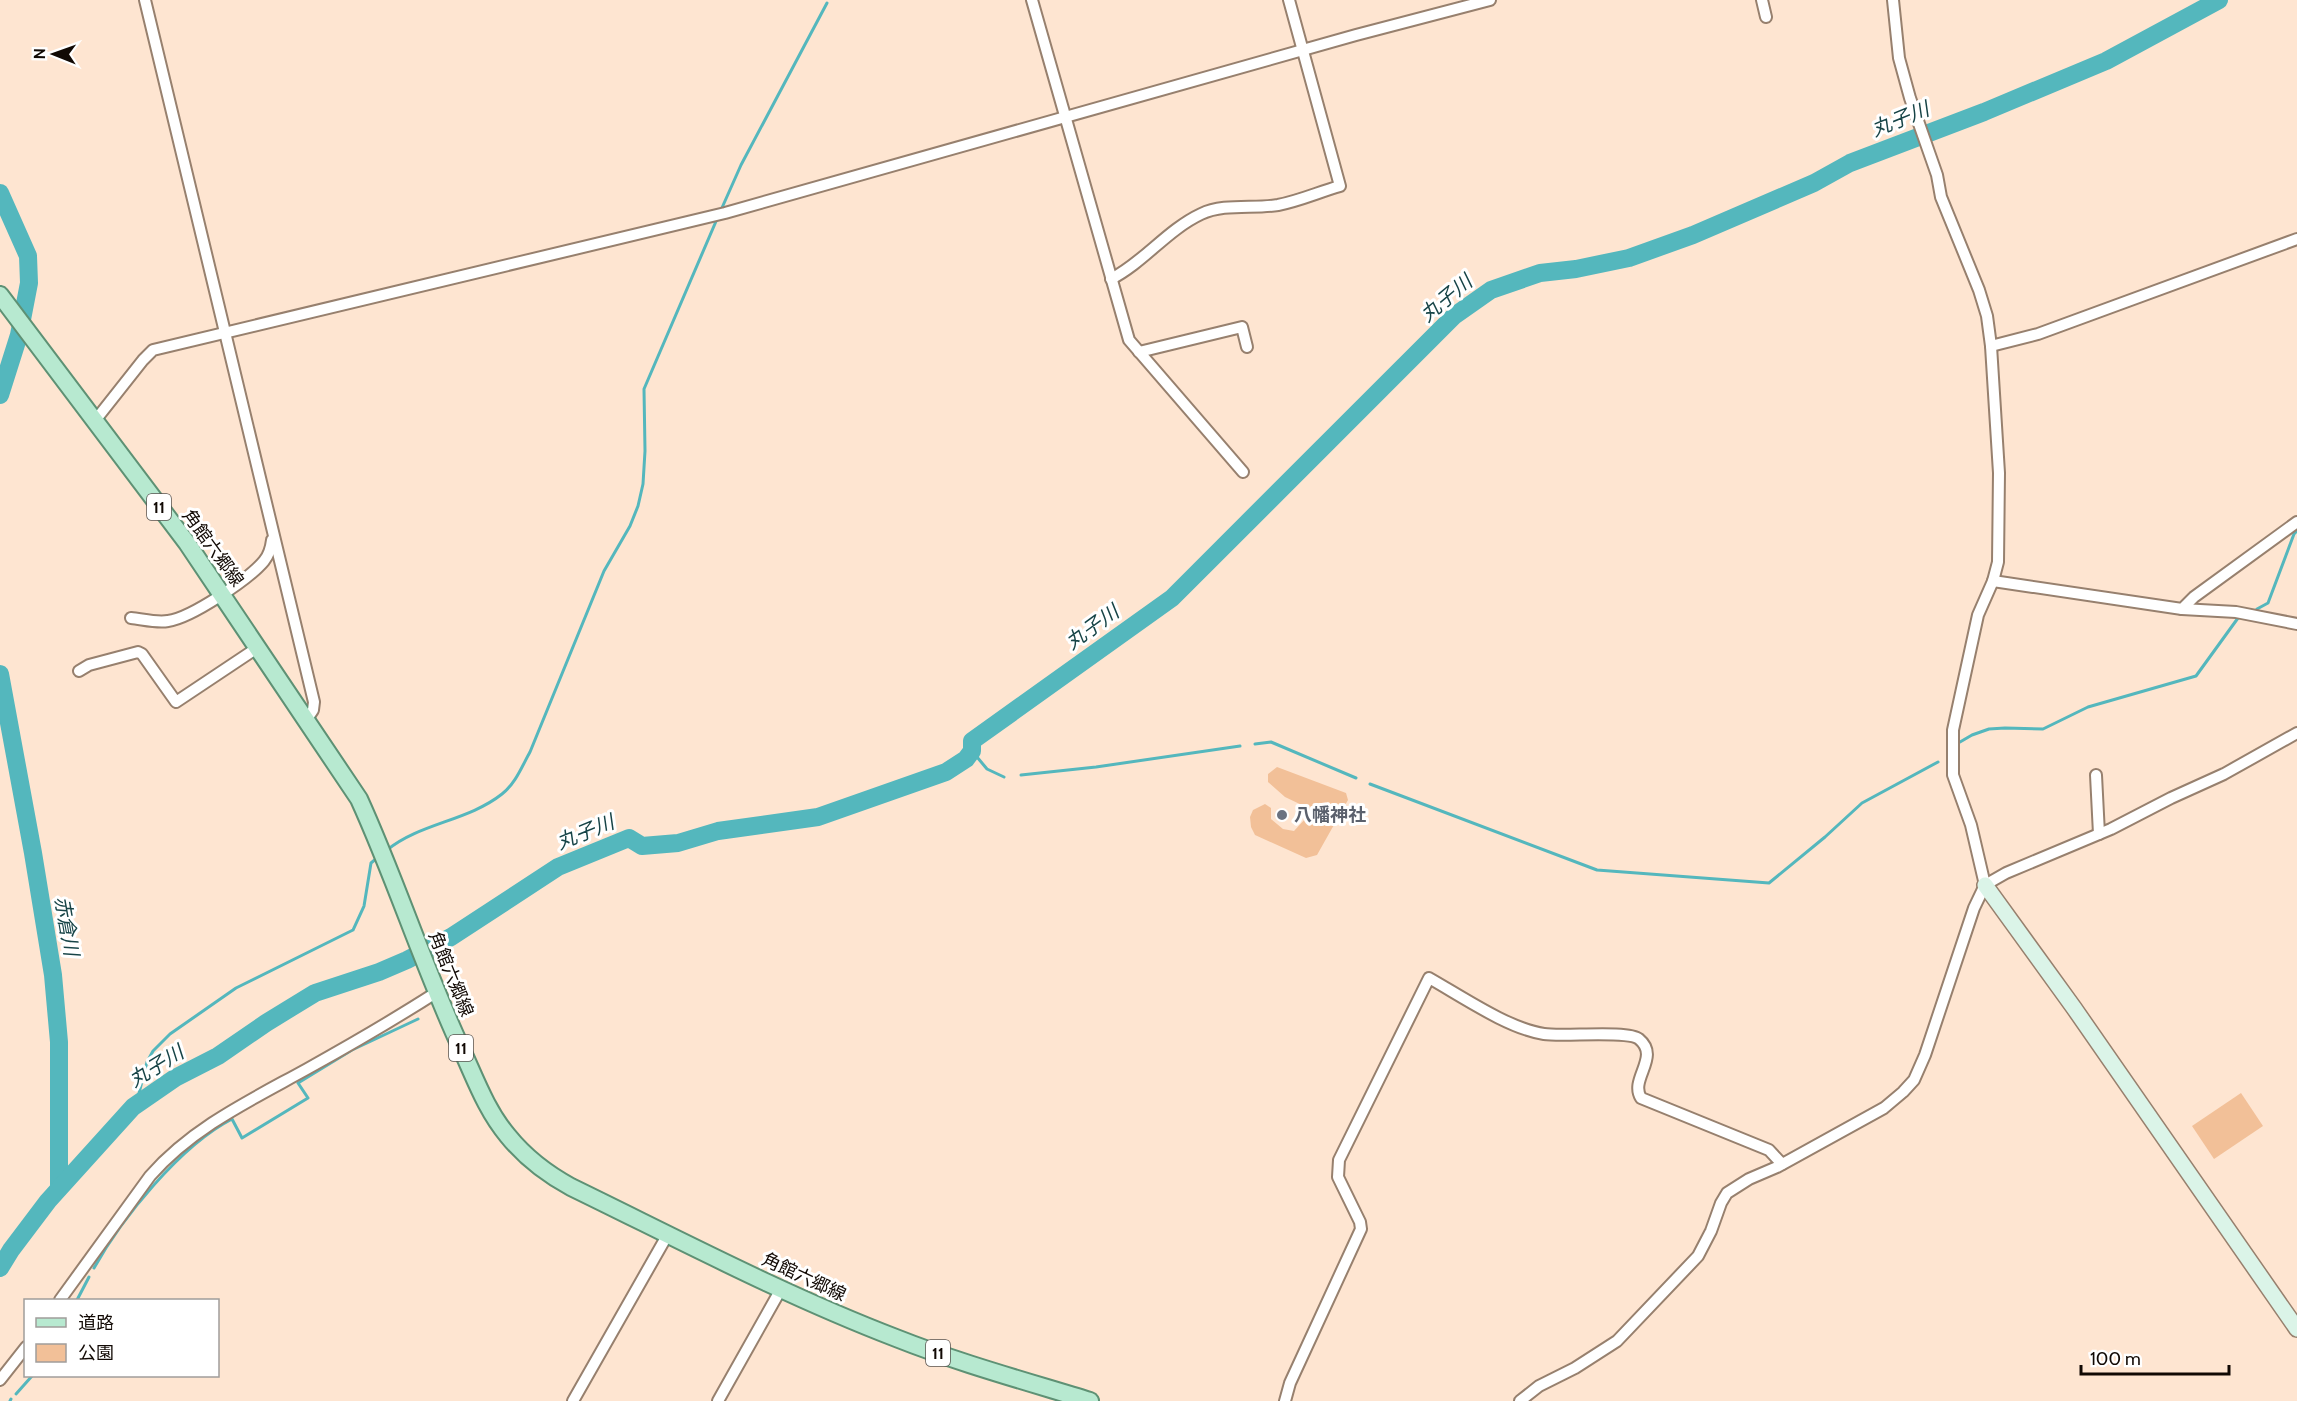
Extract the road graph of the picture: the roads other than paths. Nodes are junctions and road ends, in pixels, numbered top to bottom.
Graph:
1 (145, 0) edge
2 (1032, 0) edge
3 (1289, 0) edge
4 (1490, 0) edge
5 (1762, 0) edge
6 (1893, 0) edge
7 (1766, 16) dead end
8 (1304, 51) junction
9 (1065, 118) junction
10 (2297, 239) edge
11 (1111, 279) junction
12 (0, 294) edge
13 (225, 333) junction
14 (1992, 346) junction
15 (1247, 347) dead end
16 (1139, 352) junction
17 (94, 423) junction
18 (1243, 472) dead end
19 (2297, 522) edge
20 (273, 537) junction
21 (1993, 580) junction
22 (222, 594) junction
23 (2182, 609) junction
24 (130, 618) dead end
25 (2297, 624) edge
26 (257, 648) junction
27 (79, 671) dead end
28 (307, 719) junction
29 (2297, 733) edge
30 (2096, 775) dead end
31 (2099, 834) junction
32 (1985, 885) junction
33 (437, 992) junction
34 (1782, 1164) junction
35 (668, 1234) junction
36 (781, 1289) junction
37 (61, 1299) edge
38 (2297, 1329) edge
39 (24, 1350) edge
40 (0, 1380) edge
41 (573, 1401) edge
42 (718, 1401) edge
43 (1090, 1401) edge
44 (1285, 1401) edge
45 (1520, 1401) edge

1 - 13 street
2 - 9 street
3 - 8 street
4 - 8 street
5 - 7 street
6 - 14 street
8 - 9 street
8 - 11 street
9 - 11 street
9 - 13 street
10 - 14 street
11 - 16 street
12 - 17 main road, 角館六郷線 / 11
13 - 17 street
13 - 20 street
14 - 21 street
15 - 16 street
16 - 18 street
17 - 22 main road, 角館六郷線 / 11
19 - 23 street
20 - 22 street
20 - 28 street
21 - 23 street
21 - 32 street
22 - 24 street
22 - 26 main road, 角館六郷線 / 11
23 - 25 street
26 - 27 street
26 - 28 main road, 角館六郷線 / 11
28 - 33 main road, 角館六郷線 / 11
29 - 31 street
30 - 31 street
31 - 32 street
32 - 34 street
32 - 38 street
33 - 35 main road, 角館六郷線 / 11
33 - 37 street
34 - 44 street
34 - 45 street
35 - 36 main road, 角館六郷線 / 11
35 - 41 street
36 - 42 street
36 - 43 main road, 角館六郷線 / 11
39 - 40 street

